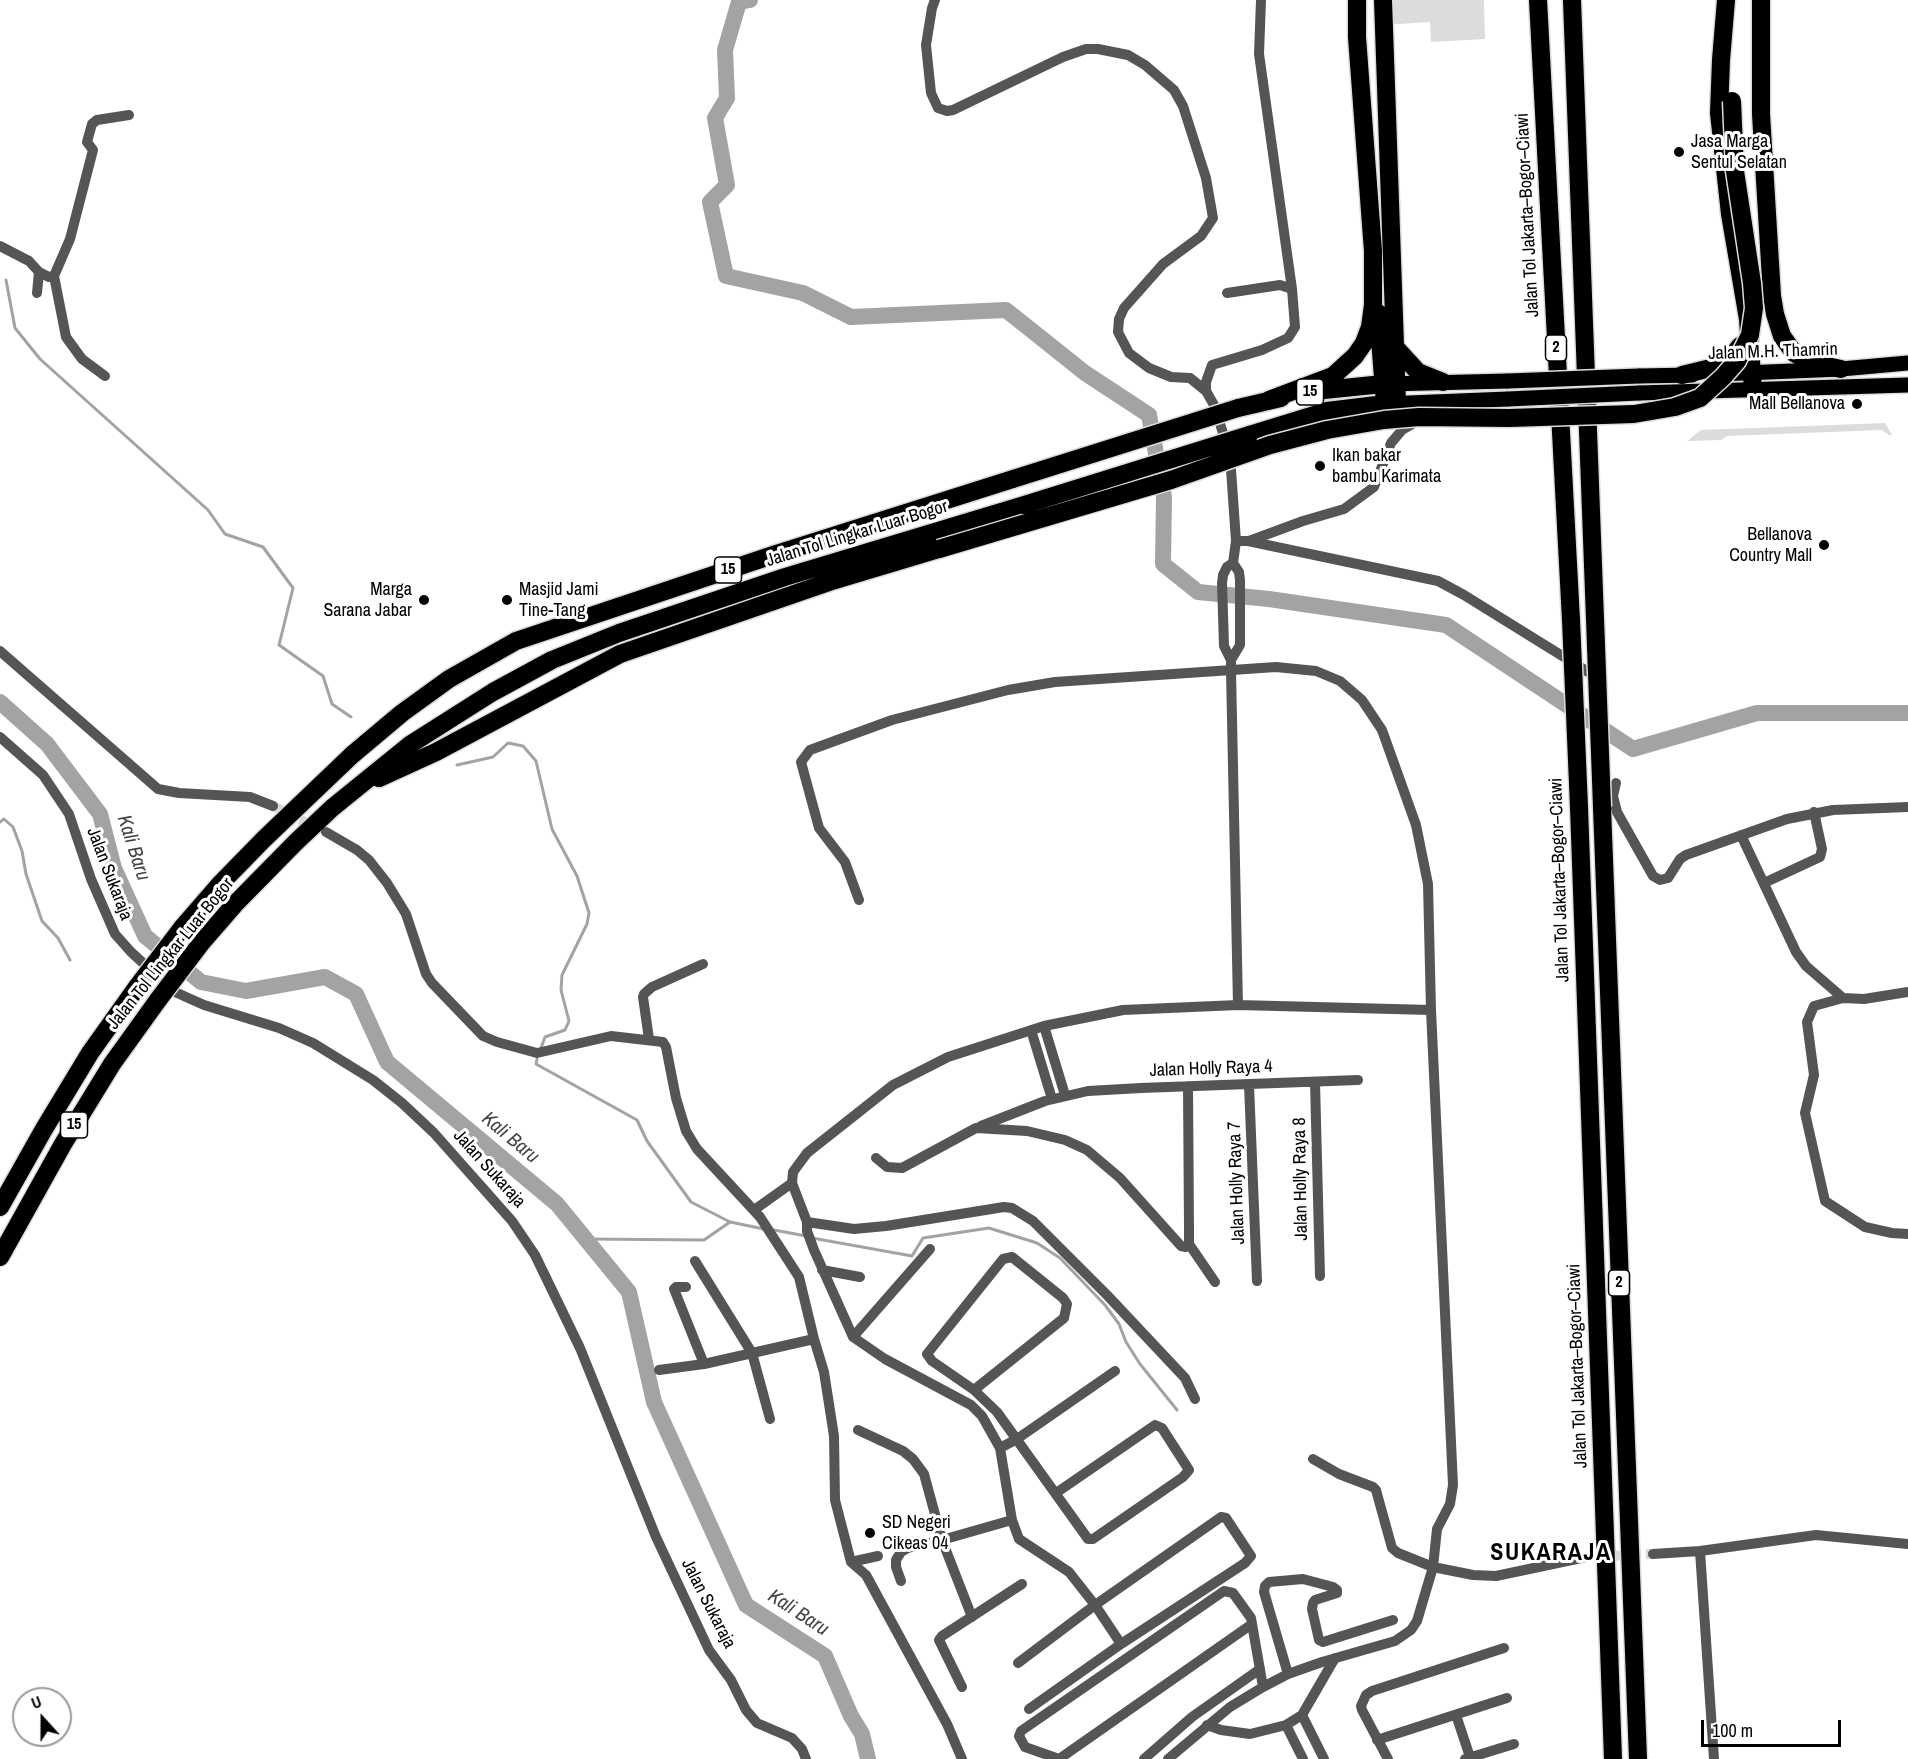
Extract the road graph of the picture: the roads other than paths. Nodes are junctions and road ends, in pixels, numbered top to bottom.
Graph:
1 (935, 0) edge
2 (1261, 0) edge
3 (1358, 0) edge
4 (1383, 0) edge
5 (1538, 0) edge
6 (1572, 0) edge
7 (1726, 0) edge
8 (1738, 0) edge
9 (1761, 0) edge
10 (129, 115) dead end
11 (0, 246) edge
12 (1373, 251) junction
13 (39, 272) junction
14 (54, 276) junction
15 (1292, 289) junction
16 (37, 293) dead end
17 (1227, 293) dead end
18 (1748, 319) junction
19 (1396, 348) junction
20 (1908, 363) edge
21 (1841, 369) junction
22 (1682, 375) junction
23 (105, 376) dead end
24 (1753, 381) junction
25 (1443, 382) junction
26 (1390, 384) junction
27 (1908, 385) edge
28 (1206, 391) junction
29 (1269, 400) junction
30 (1423, 402) junction
31 (1391, 404) junction
32 (1236, 541) junction
33 (1248, 542) junction
34 (1233, 563) junction
35 (0, 651) edge
36 (1231, 665) junction
37 (1604, 674) dead end
38 (0, 737) edge
39 (1616, 783) dead end
40 (357, 788) junction
41 (273, 806) tunnel mouth
42 (1908, 807) edge
43 (1814, 812) junction
44 (326, 832) tunnel mouth
45 (1741, 835) junction
46 (1764, 883) junction
47 (859, 900) dead end
48 (703, 964) dead end
49 (1908, 992) edge
50 (1843, 998) junction
51 (1238, 1005) junction
52 (1431, 1010) junction
53 (1044, 1026) junction
54 (1031, 1030) junction
55 (648, 1039) junction
56 (1358, 1080) dead end
57 (1315, 1082) junction
58 (1250, 1084) junction
59 (1188, 1086) junction
60 (1065, 1095) junction
61 (1052, 1099) junction
62 (976, 1128) junction
63 (876, 1158) dead end
64 (792, 1183) junction
65 (0, 1207) edge
66 (757, 1214) junction
67 (807, 1226) junction
68 (1908, 1234) edge
69 (1189, 1244) junction
70 (930, 1249) dead end
71 (0, 1257) edge
72 (695, 1261) dead end
73 (822, 1270) junction
74 (1320, 1276) dead end
75 (860, 1277) dead end
76 (1215, 1281) dead end
77 (1257, 1281) dead end
78 (686, 1287) dead end
79 (853, 1337) junction
80 (814, 1339) junction
81 (752, 1353) junction
82 (704, 1364) junction
83 (659, 1370) dead end
84 (1115, 1371) dead end
85 (974, 1389) junction
86 (1195, 1399) dead end
87 (770, 1419) dead end
88 (858, 1430) dead end
89 (1017, 1439) junction
90 (1000, 1448) junction
91 (1313, 1460) dead end
92 (1056, 1493) junction
93 (1012, 1520) junction
94 (942, 1540) junction
95 (1908, 1544) edge
96 (1700, 1551) junction
97 (1653, 1554) tunnel mouth
98 (878, 1556) dead end
99 (1586, 1557) tunnel mouth
100 (851, 1562) junction
101 (1432, 1567) junction
102 (1303, 1579) junction
103 (902, 1581) dead end
104 (1022, 1584) dead end
105 (1314, 1600) junction
106 (1095, 1605) junction
107 (1268, 1607) junction
108 (1246, 1610) junction
109 (972, 1617) junction
110 (1393, 1620) dead end
111 (1252, 1624) junction
112 (1121, 1644) junction
113 (1504, 1648) dead end
114 (1335, 1658) junction
115 (1018, 1663) dead end
116 (1260, 1669) junction
117 (1288, 1674) junction
118 (962, 1687) dead end
119 (1263, 1687) junction
120 (1507, 1698) dead end
121 (1029, 1709) dead end
122 (1302, 1715) junction
123 (1456, 1715) junction
124 (1207, 1725) junction
125 (1286, 1725) junction
126 (1377, 1740) junction
127 (1514, 1744) dead end
128 (1467, 1758) edge
129 (806, 1759) edge
130 (962, 1759) edge
131 (1059, 1759) edge
132 (1144, 1759) edge
133 (1168, 1759) edge
134 (1303, 1759) edge
135 (1324, 1759) edge
136 (1388, 1759) edge
137 (1613, 1759) edge
138 (1638, 1759) edge
139 (1714, 1759) edge

1 - 28 street
2 - 15 street
3 - 12 highway
4 - 19 highway
5 - 137 highway, Jalan Tol Jakarta–Bogor–Ciawi / 2, bridge
6 - 138 highway, 2, bridge
7 - 18 highway
8 - 40 highway, bridge
9 - 21 highway
10 - 14 street
11 - 13 street
12 - 26 highway
12 - 29 highway
13 - 14 street
13 - 16 street
14 - 23 street
15 - 17 street
15 - 28 street
18 - 22 highway
18 - 24 highway
19 - 25 highway
19 - 26 highway
20 - 21 main road, Jalan M.H. Thamrin
21 - 24 main road, Jalan M.H. Thamrin
22 - 24 main road, Jalan M.H. Thamrin
22 - 25 main road, Jalan M.H. Thamrin, bridge
24 - 27 main road, Jalan M.H. Thamrin
24 - 30 main road, Jalan M.H. Thamrin, bridge
25 - 26 main road, Jalan M.H. Thamrin
26 - 29 highway, Jalan Tol Lingkar Luar Bogor / 15
26 - 31 highway
28 - 32 street
29 - 65 highway, Jalan Tol Lingkar Luar Bogor / 15, bridge
30 - 31 main road, Jalan M.H. Thamrin
30 - 33 street
31 - 40 highway, Jalan Tol Lingkar Luar Bogor / 15, bridge
32 - 33 street
32 - 34 street
33 - 37 street
34 - 36 street
34 - 36 street
35 - 41 street
36 - 47 street
36 - 51 street
36 - 52 street
38 - 129 street, Jalan Sukaraja
39 - 45 street
40 - 71 highway, Jalan Tol Lingkar Luar Bogor / 15, bridge
42 - 43 street
43 - 45 street
43 - 46 street
44 - 55 street
45 - 46 street
46 - 50 street
48 - 55 street
49 - 50 street
50 - 68 street
51 - 52 street
51 - 53 street
52 - 101 street
53 - 54 street
53 - 60 street
54 - 61 street
54 - 64 street
55 - 66 street
56 - 57 street, Jalan Holly Raya 4
57 - 58 street, Jalan Holly Raya 4
57 - 74 street, Jalan Holly Raya 8
58 - 59 street, Jalan Holly Raya 4
58 - 77 street, Jalan Holly Raya 7
59 - 60 street, Jalan Holly Raya 4
59 - 69 street
60 - 61 street, Jalan Holly Raya 4
61 - 62 street, Jalan Holly Raya 4
62 - 63 street, Jalan Holly Raya 4
62 - 69 street
64 - 66 street
64 - 67 street
66 - 80 street
67 - 73 street
67 - 86 street
69 - 76 street
70 - 79 street
72 - 81 street
73 - 75 street
73 - 79 street
78 - 82 street
79 - 90 street
80 - 81 street
80 - 100 street
81 - 82 street
81 - 87 street
82 - 83 street
84 - 89 street
85 - 85 street
85 - 89 street
88 - 94 street
89 - 90 street
89 - 92 street
90 - 93 street
91 - 101 street
92 - 92 street
93 - 94 street
93 - 106 street
94 - 103 street
94 - 109 street
95 - 96 street
96 - 97 street
96 - 139 street
98 - 100 street
99 - 101 street
100 - 130 street
101 - 114 street
102 - 105 street
102 - 105 street
102 - 107 street
104 - 109 street
105 - 110 street
106 - 112 street
106 - 112 street
106 - 115 street
107 - 108 street
107 - 117 street
108 - 111 street
108 - 131 street
109 - 118 street
111 - 116 street
111 - 131 street
112 - 121 street
113 - 126 street
114 - 117 street
114 - 122 street
116 - 119 street
116 - 132 street
117 - 119 street
119 - 124 street
120 - 123 street
122 - 125 street
122 - 135 street
123 - 126 street
123 - 128 street
124 - 125 street
124 - 133 street
125 - 134 street
126 - 136 street
127 - 128 street

